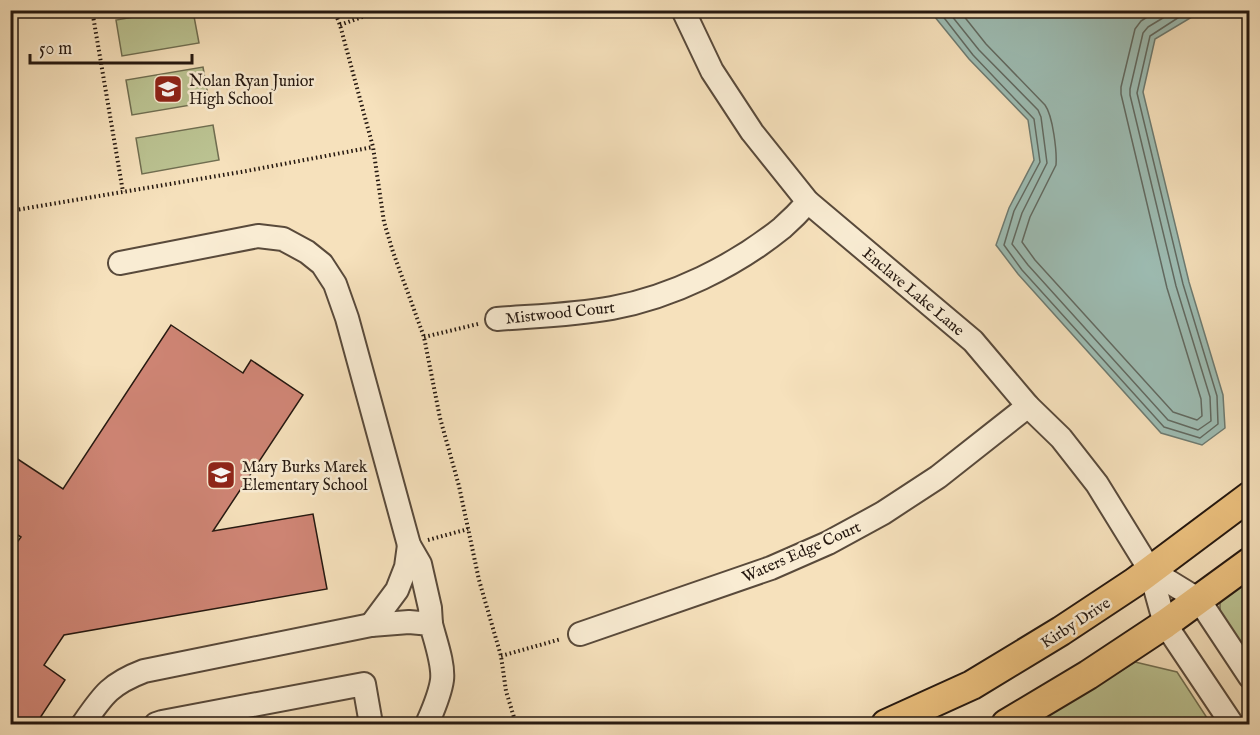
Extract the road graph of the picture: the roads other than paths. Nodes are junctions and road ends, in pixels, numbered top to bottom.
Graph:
1 (683, 10) edge
2 (808, 202) junction
3 (120, 263) dead end
4 (497, 319) road end
5 (1028, 406) junction
6 (1250, 496) edge
7 (409, 545) junction
8 (1250, 562) edge
9 (1150, 570) junction
10 (1199, 600) junction
11 (431, 624) junction
12 (1165, 624) junction
13 (370, 625) junction
14 (580, 634) road end
15 (1250, 677) edge
16 (83, 724) edge
17 (156, 724) edge
18 (371, 724) edge
19 (427, 724) edge
20 (886, 724) edge
21 (1006, 724) edge
22 (1232, 724) edge

1 - 2 street, Enclave Lake Lane
2 - 4 street, Mistwood Court
2 - 5 street, Enclave Lake Lane
3 - 7 street
5 - 9 street, Enclave Lake Lane
5 - 14 street, Waters Edge Court
6 - 9 main road, Kirby Drive
7 - 11 street
7 - 13 street
8 - 10 main road
9 - 10 street
9 - 12 street
9 - 20 main road, Kirby Drive
10 - 12 main road
10 - 15 street
11 - 13 street
11 - 19 street
12 - 21 main road
12 - 22 street
13 - 16 street
17 - 18 street

